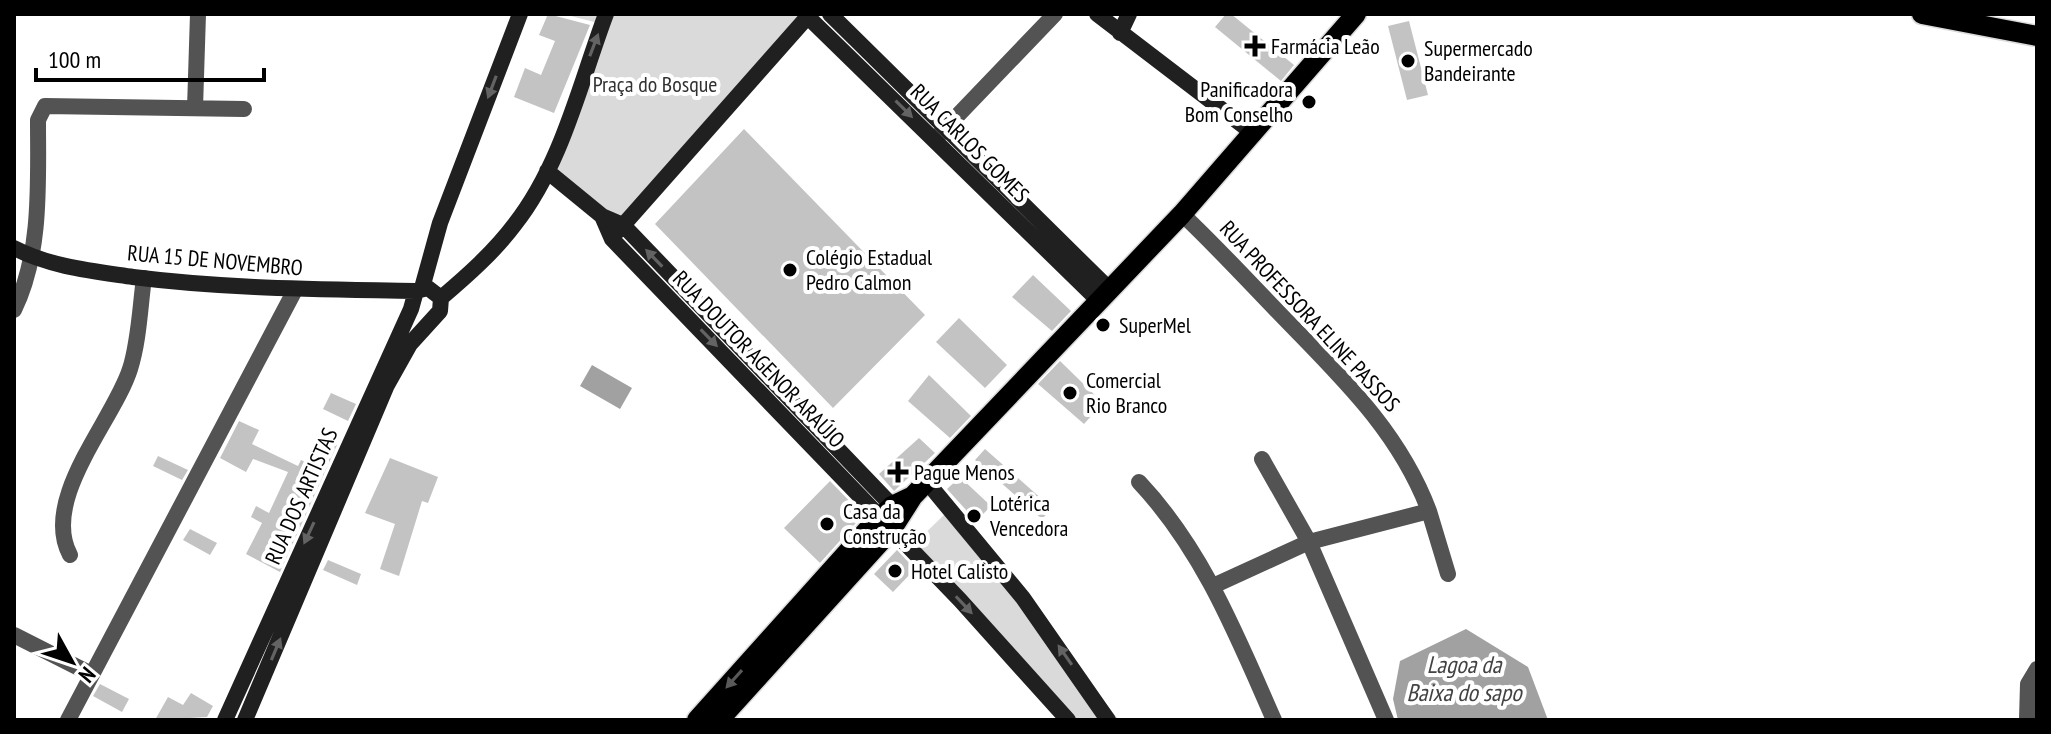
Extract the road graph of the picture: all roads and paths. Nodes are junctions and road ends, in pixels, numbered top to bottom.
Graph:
1 (198, 14) edge
2 (520, 14) edge
3 (606, 14) edge
4 (830, 14) edge
5 (1055, 14) edge
6 (1097, 14) edge
7 (1129, 14) edge
8 (1356, 14) edge
9 (1922, 14) edge
10 (809, 15) edge
11 (1120, 33) junction
12 (2037, 36) edge
13 (884, 77) junction
14 (195, 108) junction
15 (244, 109) dead end
16 (940, 134) junction
17 (1254, 134) junction
18 (547, 171) junction
19 (1182, 214) junction
20 (602, 216) junction
21 (623, 225) junction
22 (612, 239) junction
23 (14, 248) edge
24 (31, 256) junction
25 (144, 278) junction
26 (295, 290) junction
27 (419, 290) junction
28 (1105, 296) junction
29 (441, 298) junction
30 (411, 309) junction
31 (14, 310) edge
32 (429, 319) junction
33 (1262, 459) dead end
34 (1139, 482) dead end
35 (920, 489) junction
36 (330, 504) junction
37 (1429, 511) junction
38 (892, 517) junction
39 (1309, 542) junction
40 (70, 555) dead end
41 (1448, 574) dead end
42 (1213, 586) junction
43 (14, 635) edge
44 (782, 637) junction
45 (2037, 669) edge
46 (91, 674) junction
47 (245, 675) junction
48 (262, 683) junction
49 (1106, 719) edge
50 (68, 720) edge
51 (225, 720) edge
52 (245, 720) edge
53 (697, 720) edge
54 (719, 720) edge
55 (1068, 720) edge
56 (1274, 720) edge
57 (1386, 720) edge
58 (2027, 720) edge

1 - 14 street
2 -> 27 street, RUA DOS ARTISTAS
18 -> 3 street
4 - 13 street, RUA CARLOS GOMES
5 - 16 street
6 - 11 street
7 - 11 street
8 - 17 main road
9 - 12 main road
10 - 13 street, RUA CARLOS GOMES
10 - 21 street
11 - 17 street
13 - 16 street, RUA CARLOS GOMES
14 - 15 street
14 - 24 street
16 - 28 street, RUA CARLOS GOMES
17 - 19 main road
18 - 20 street, RUA DOUTOR AGENOR ARAÚJO
18 - 29 street
19 - 28 main road
19 - 37 street, RUA PROFESSORA ELINE PASSOS
20 - 21 street, RUA DOUTOR AGENOR ARAÚJO
20 - 22 street, RUA DOUTOR AGENOR ARAÚJO
21 - 22 street
38 -> 21 street, RUA DOUTOR AGENOR ARAÚJO
22 -> 38 street, RUA DOUTOR AGENOR ARAÚJO
23 - 24 street, RUA 15 DE NOVEMBRO
24 - 25 street, RUA 15 DE NOVEMBRO
24 - 31 street
25 - 26 street, RUA 15 DE NOVEMBRO
25 - 40 street
26 - 27 street, RUA 15 DE NOVEMBRO
26 - 46 street
27 - 29 street
27 - 30 street, RUA DOS ARTISTAS
28 - 35 main road
29 - 32 street
30 - 32 street
30 - 36 street, RUA DOS ARTISTAS
32 - 36 street
33 - 39 street
34 - 42 street
35 - 38 main road
49 -> 35 street
36 -> 47 street, RUA DOS ARTISTAS
48 -> 36 street
37 - 39 street
37 - 41 street, RUA PROFESSORA ELINE PASSOS
38 - 44 main road
38 -> 55 street
39 - 42 street
39 - 57 street
42 - 56 street
43 - 46 street
44 -> 53 main road
44 - 54 main road
45 - 58 street
46 - 50 street
47 - 48 street
47 - 51 street, RUA DOS ARTISTAS
48 - 52 street

